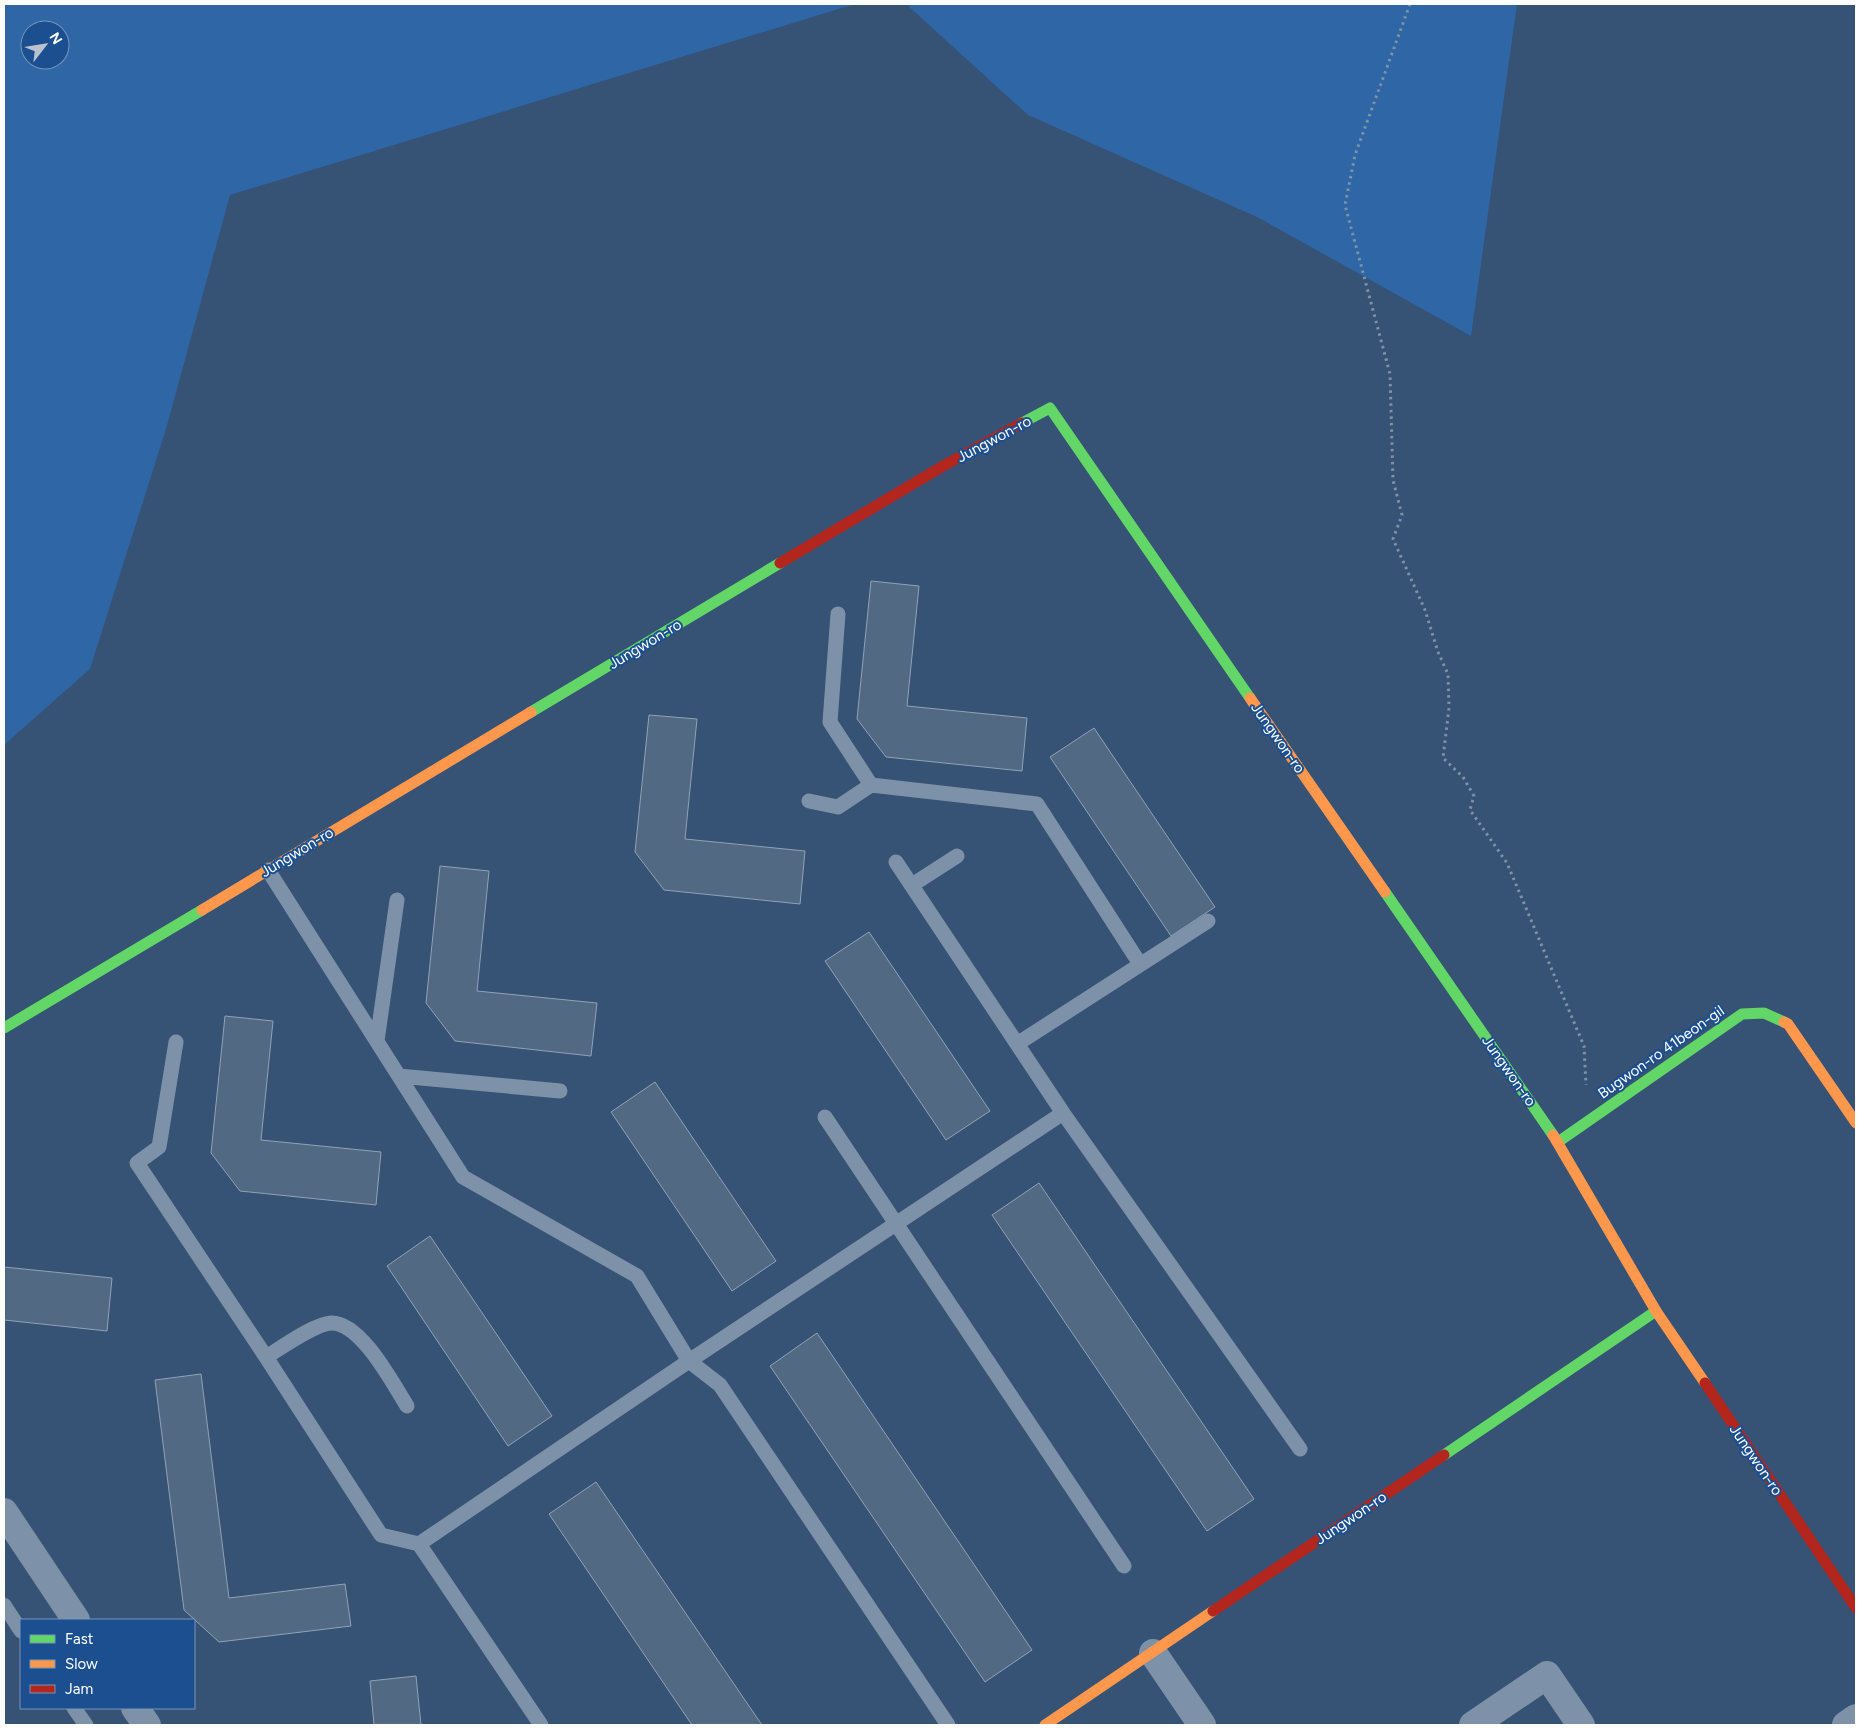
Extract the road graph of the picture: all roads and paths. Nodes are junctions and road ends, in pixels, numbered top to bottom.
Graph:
1 (1410, 4) edge
2 (838, 614) dead end
3 (871, 786) junction
4 (809, 801) dead end
5 (957, 856) dead end
6 (896, 862) dead end
7 (268, 870) junction
8 (912, 885) junction
9 (397, 900) dead end
10 (1208, 921) dead end
11 (1140, 964) junction
12 (4, 1028) edge
13 (377, 1041) junction
14 (176, 1042) dead end
15 (1018, 1044) junction
16 (399, 1076) junction
17 (560, 1091) dead end
18 (1063, 1113) junction
19 (1598, 1114) junction
20 (826, 1117) dead end
21 (1856, 1123) edge
22 (1558, 1142) junction
23 (896, 1224) junction
24 (1656, 1311) junction
25 (266, 1357) junction
26 (689, 1361) junction
27 (407, 1406) dead end
28 (1300, 1449) dead end
29 (4, 1512) edge
30 (419, 1544) junction
31 (1124, 1566) dead end
32 (4, 1606) edge
33 (1856, 1608) edge
34 (75, 1619) edge
35 (20, 1630) edge
36 (1153, 1652) junction
37 (75, 1709) edge
38 (136, 1709) edge
39 (1856, 1718) edge
40 (86, 1725) edge
41 (147, 1725) edge
42 (541, 1725) edge
43 (948, 1725) edge
44 (1045, 1725) edge
45 (1202, 1725) edge
46 (1473, 1725) edge
47 (1581, 1725) edge
48 (1846, 1725) edge

1 - 19 path
2 - 3 lane
3 - 4 lane
3 - 11 lane
5 - 8 lane
6 - 8 lane
7 - 12 street, Jungwon-ro
7 - 13 lane
7 - 22 street, Jungwon-ro
8 - 15 lane
9 - 13 lane
10 - 11 lane
11 - 15 lane
13 - 16 lane
14 - 25 lane
15 - 18 lane
16 - 17 lane
16 - 26 lane
18 - 23 lane
18 - 28 lane
19 - 21 street, Bugwon-ro 41beon-gil
19 - 22 street, Bugwon-ro 41beon-gil
20 - 23 lane
22 - 24 street, Jungwon-ro
23 - 26 lane
23 - 31 lane
24 - 33 street, Jungwon-ro
24 - 36 street, Jungwon-ro
25 - 27 lane
25 - 30 lane
26 - 30 lane
26 - 43 lane
29 - 34 street
30 - 42 lane
32 - 35 lane
36 - 44 street, Jungwon-ro
36 - 45 street
37 - 40 lane
38 - 41 street
39 - 48 street
46 - 47 street

